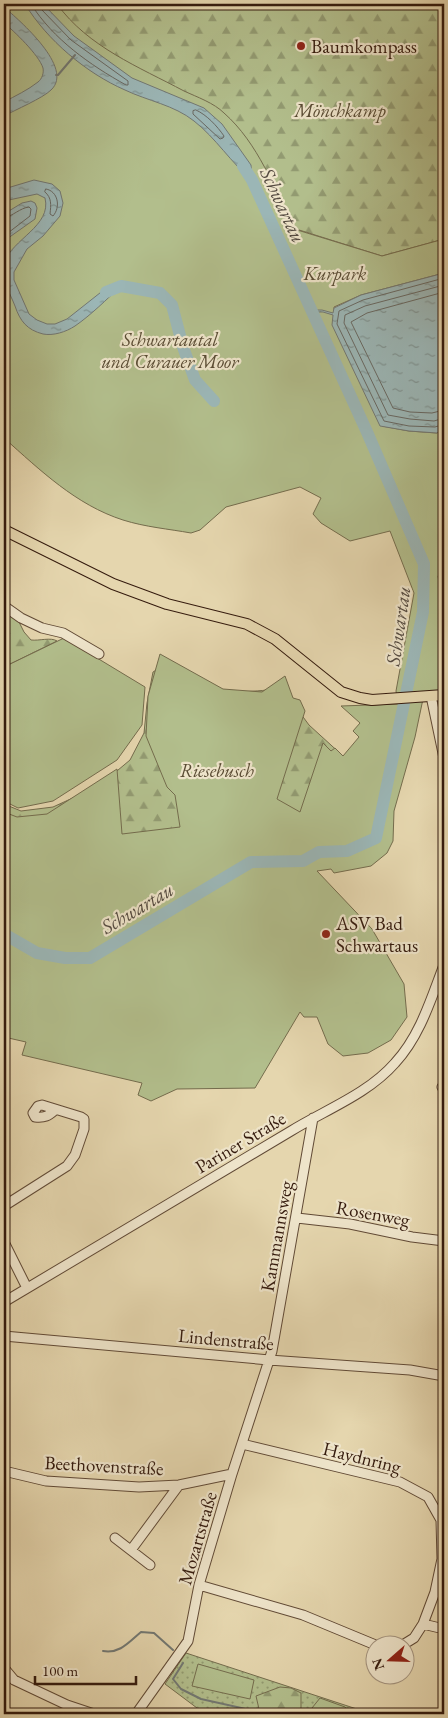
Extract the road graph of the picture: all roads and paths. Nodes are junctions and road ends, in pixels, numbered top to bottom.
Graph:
1 (4, 530) edge
2 (4, 606) edge
3 (99, 654) dead end
4 (444, 695) edge
5 (431, 696) junction
6 (444, 758) edge
7 (444, 966) edge
8 (55, 1110) dead end
9 (313, 1118) junction
10 (4, 1206) edge
11 (297, 1218) junction
12 (444, 1241) edge
13 (4, 1242) edge
14 (27, 1288) junction
15 (4, 1302) edge
16 (4, 1336) edge
17 (269, 1360) junction
18 (444, 1376) edge
19 (242, 1444) junction
20 (4, 1471) edge
21 (232, 1474) junction
22 (179, 1485) junction
23 (442, 1520) edge
24 (114, 1538) dead end
25 (131, 1550) junction
26 (150, 1565) dead end
27 (199, 1585) junction
28 (423, 1624) junction
29 (444, 1629) edge
30 (415, 1636) edge
31 (366, 1641) edge
32 (4, 1668) edge
33 (94, 1714) edge
34 (136, 1714) edge

1 - 5 main road
2 - 3 street
4 - 5 main road
5 - 6 street
7 - 9 street, Pariner Straße
8 - 10 street
9 - 11 street, Kammannsweg
9 - 14 street, Pariner Straße
11 - 12 street, Rosenweg
11 - 17 street, Kammannsweg
13 - 14 street
14 - 15 street, Pariner Straße
16 - 17 street, Lindenstraße
17 - 18 street, Lindenstraße
17 - 19 street, Mozartstraße
19 - 21 street, Mozartstraße
19 - 23 street, Haydnring
20 - 22 street, Beethovenstraße
21 - 22 street, Beethovenstraße
21 - 27 street, Mozartstraße
22 - 25 street
23 - 28 street, Haydnring
24 - 25 street
25 - 26 street
27 - 31 street
27 - 34 street, Mozartstraße
28 - 29 street
28 - 30 street, Haydnring
32 - 33 street

